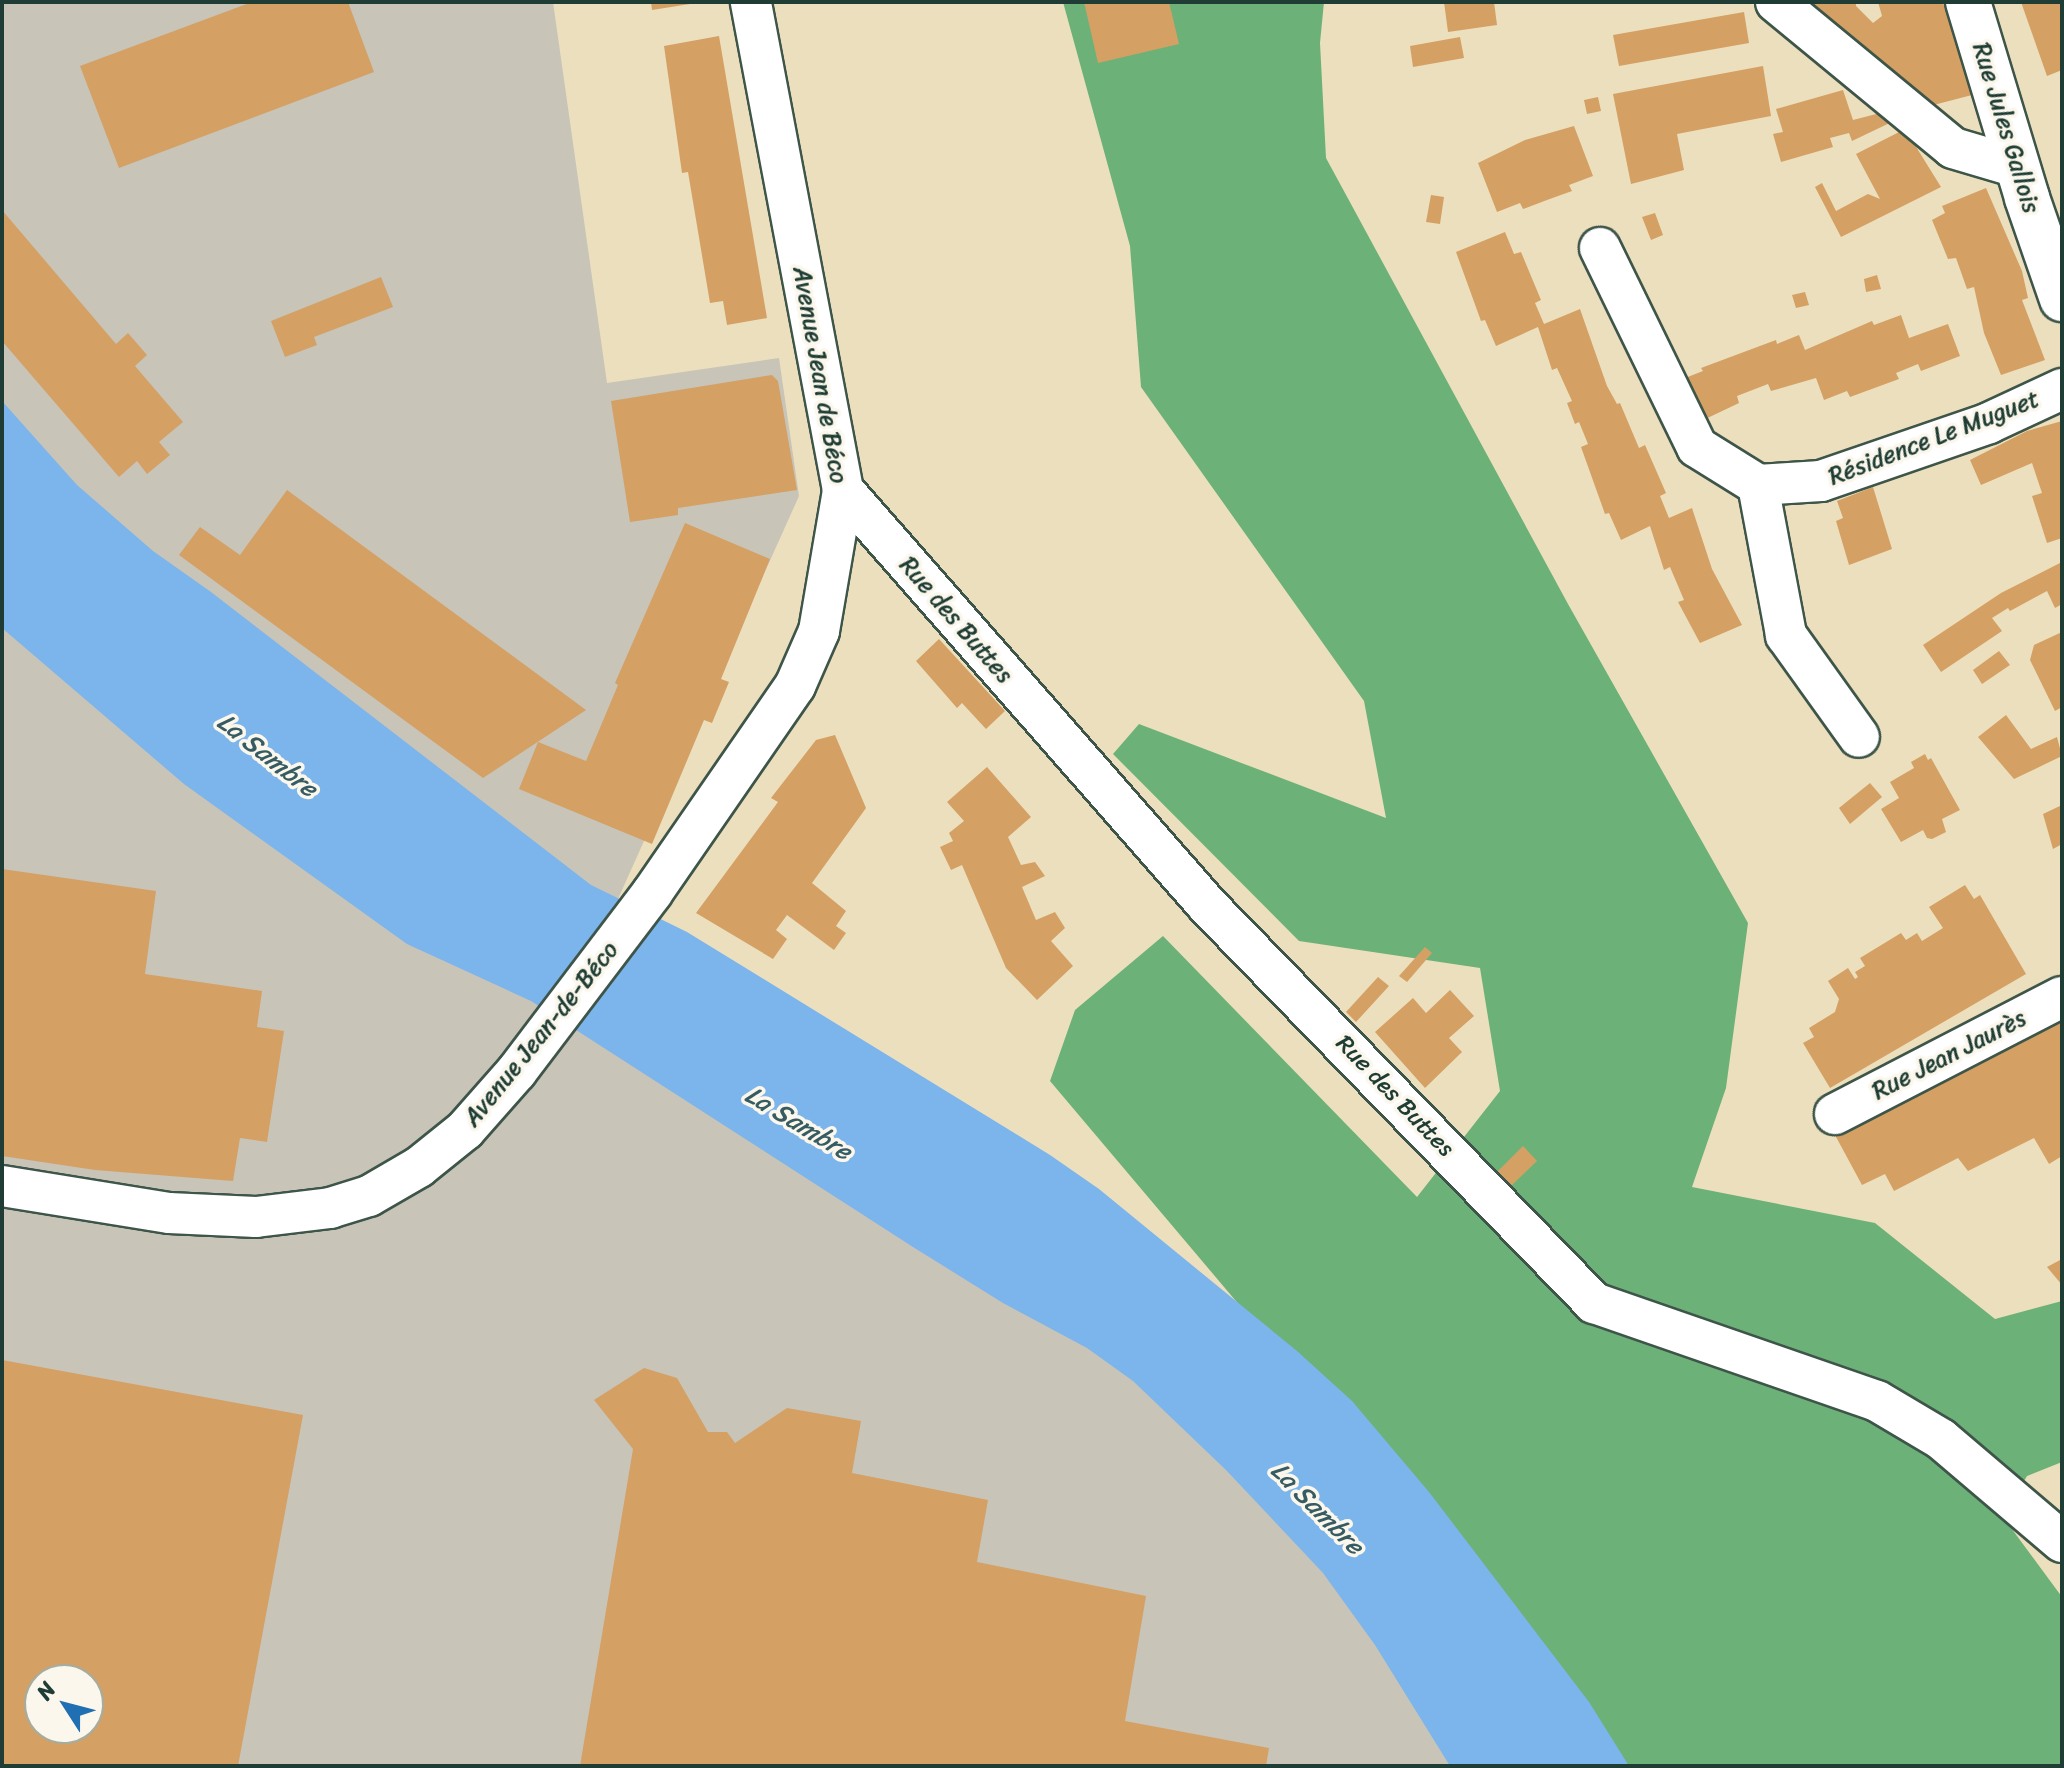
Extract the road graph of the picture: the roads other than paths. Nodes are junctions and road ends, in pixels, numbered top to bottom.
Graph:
1 (751, 2) edge
2 (1776, 2) edge
3 (1968, 2) edge
4 (2017, 167) junction
5 (1600, 248) dead end
6 (2062, 299) edge
7 (2062, 389) edge
8 (1758, 485) junction
9 (843, 490) junction
10 (1859, 737) dead end
11 (652, 893) joint
12 (2062, 997) edge
13 (1835, 1114) dead end
14 (2, 1186) edge
15 (2062, 1542) edge

1 - 9 street, Avenue Jean de Béco
2 - 4 street
3 - 4 street, Rue Jules Gallois
4 - 6 street, Rue Jules Gallois
5 - 8 street
7 - 8 street, Résidence Le Muguet
8 - 10 street
9 - 11 street, Avenue Jean de Béco
9 - 15 street, Rue des Buttes
11 - 14 street, Avenue Jean-de-Béco
12 - 13 street, Rue Jean Jaurès

